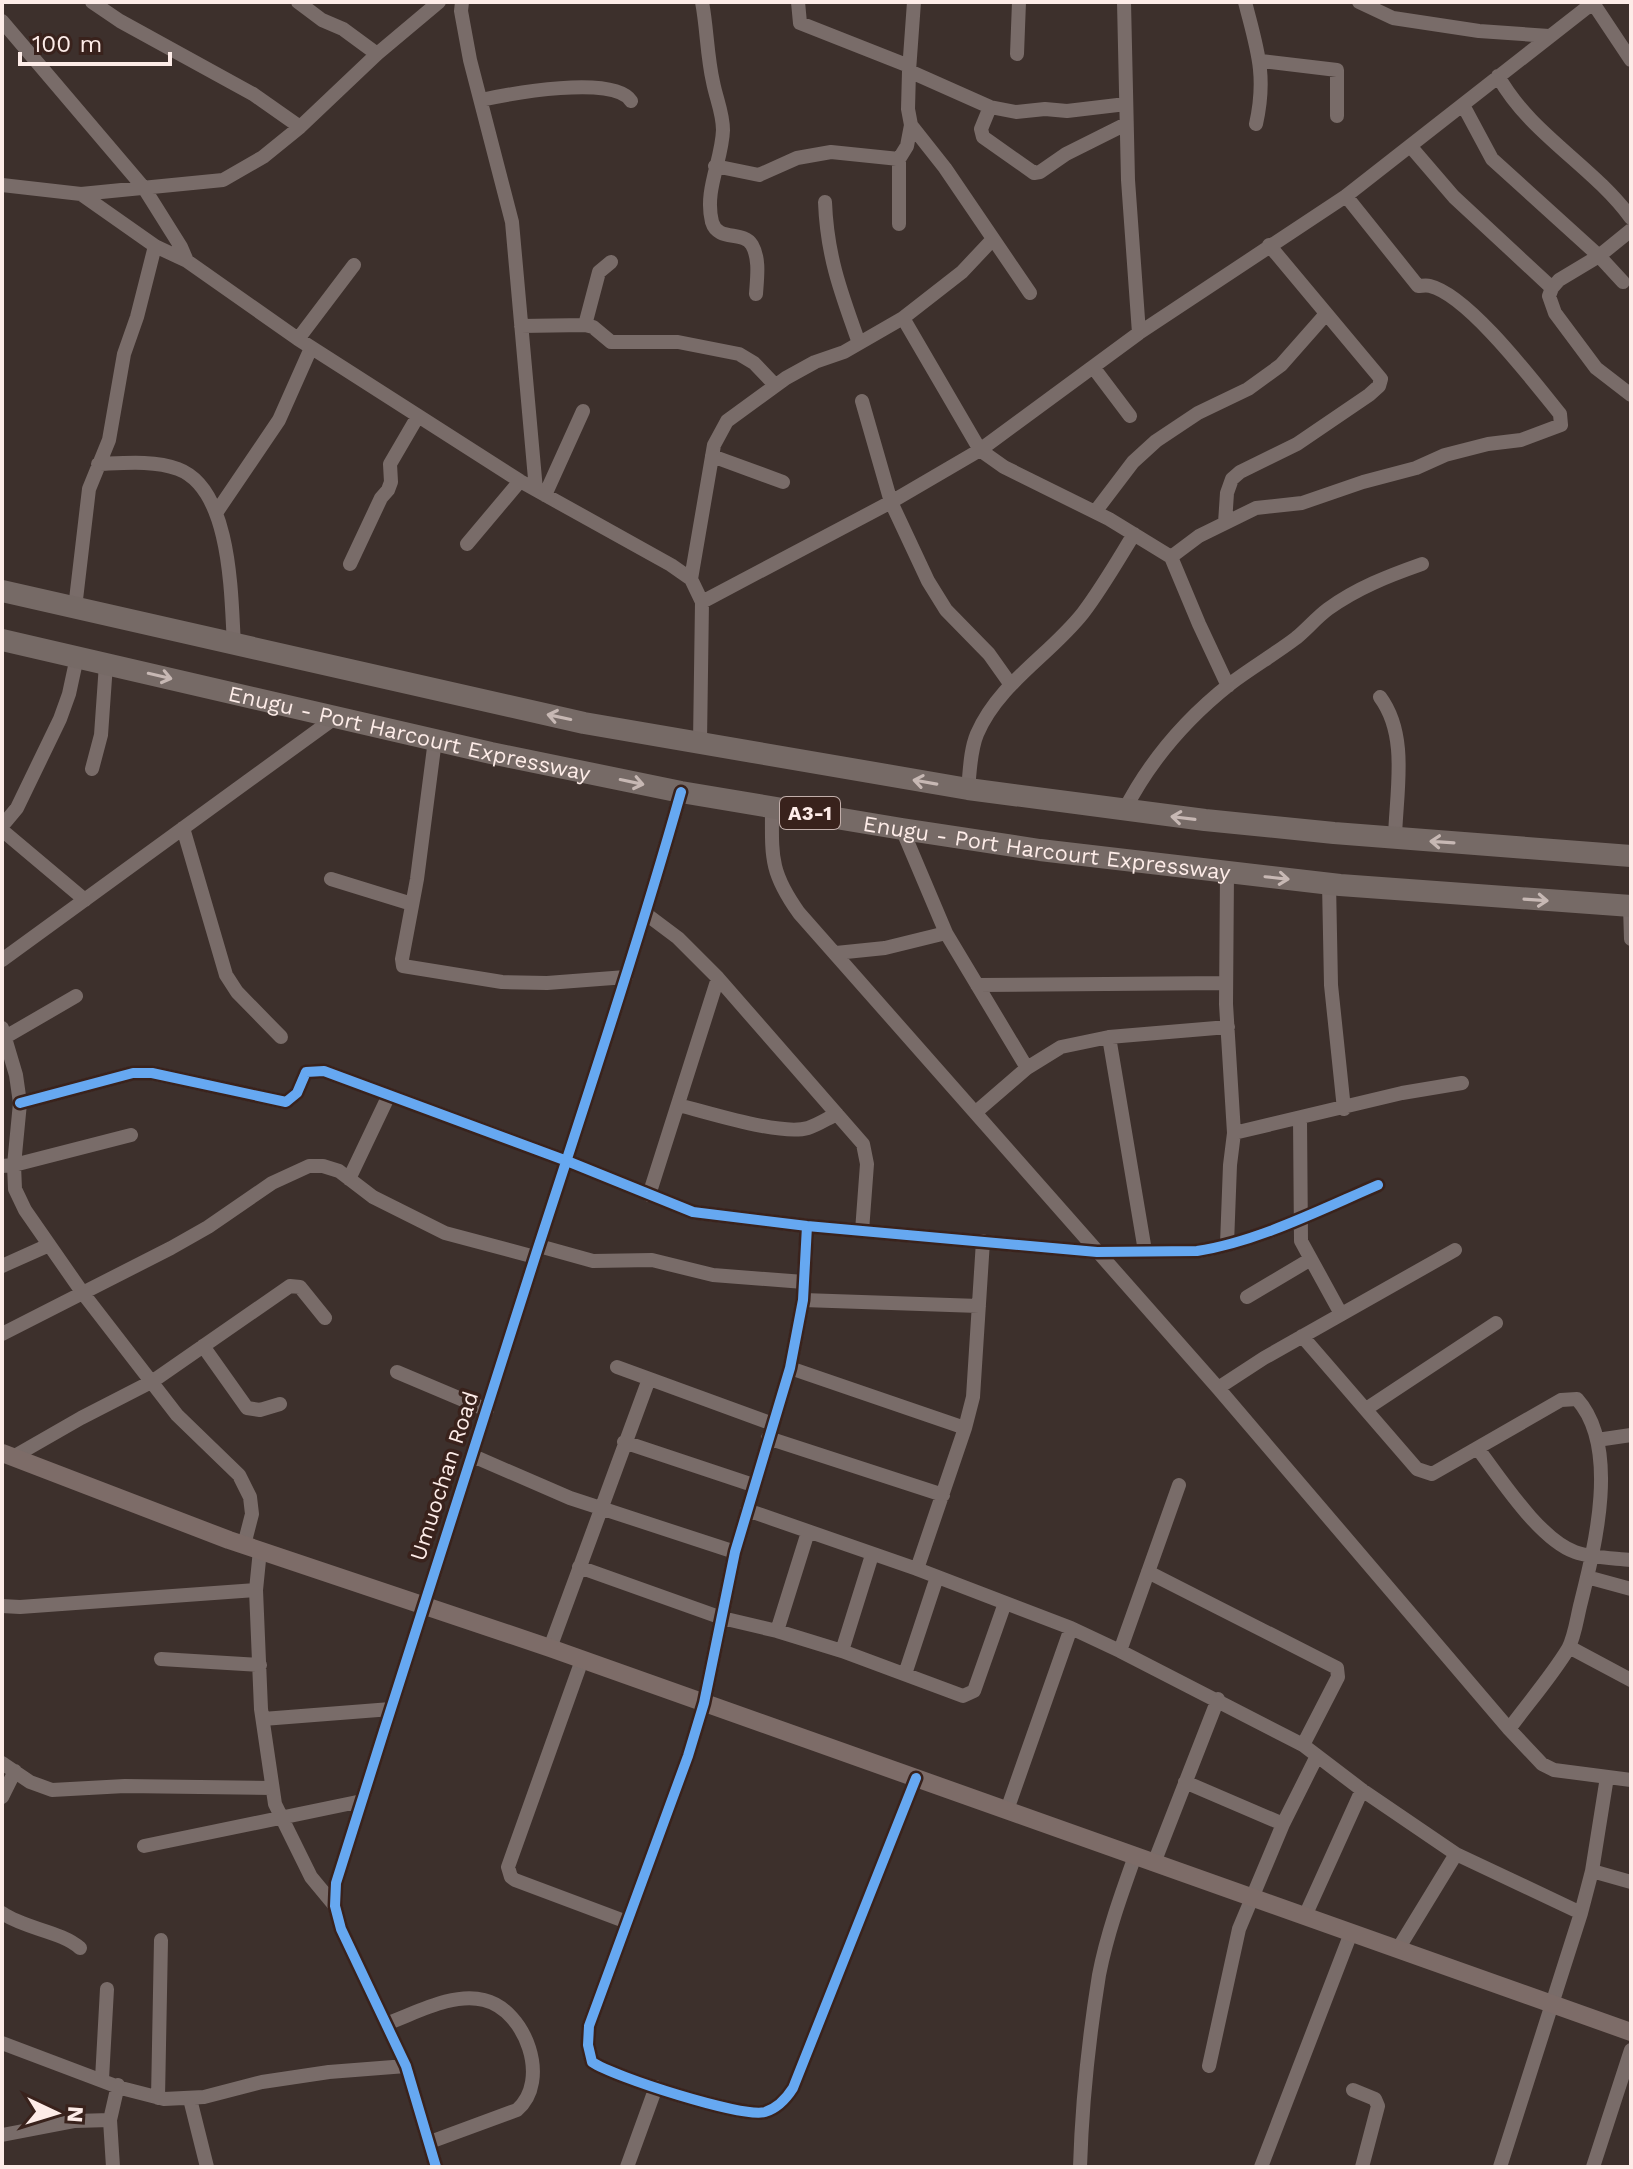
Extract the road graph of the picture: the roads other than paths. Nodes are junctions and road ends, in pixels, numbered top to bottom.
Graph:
1 (92, 2) edge
2 (298, 2) edge
3 (439, 2) edge
4 (462, 2) edge
5 (702, 2) edge
6 (798, 2) edge
7 (914, 2) edge
8 (1019, 2) edge
9 (1124, 2) edge
10 (1245, 2) edge
11 (1359, 2) edge
12 (1594, 3) edge
13 (2, 21) edge
14 (1549, 36) junction
15 (377, 54) junction
16 (1017, 54) dead end
17 (1631, 60) edge
18 (1261, 61) junction
19 (909, 68) junction
20 (1498, 76) junction
21 (481, 100) junction
22 (631, 101) dead end
23 (1126, 104) junction
24 (1463, 105) junction
25 (990, 107) junction
26 (1337, 116) dead end
27 (1126, 124) junction
28 (1256, 124) dead end
29 (911, 125) junction
30 (300, 127) junction
31 (927, 144) junction
32 (1411, 147) junction
33 (903, 153) junction
34 (715, 166) junction
35 (2, 185) edge
36 (144, 188) junction
37 (81, 194) junction
38 (1346, 196) junction
39 (825, 202) dead end
40 (1631, 218) edge
41 (899, 224) dead end
42 (1631, 230) edge
43 (993, 239) junction
44 (1269, 245) junction
45 (155, 246) junction
46 (1599, 256) junction
47 (187, 261) junction
48 (611, 262) dead end
49 (354, 265) dead end
50 (1623, 282) dead end
51 (1552, 288) junction
52 (1030, 293) dead end
53 (756, 294) dead end
54 (1326, 314) junction
55 (903, 318) junction
56 (585, 325) junction
57 (521, 326) junction
58 (1139, 333) junction
59 (298, 339) junction
60 (859, 343) junction
61 (311, 348) junction
62 (1093, 367) junction
63 (775, 385) junction
64 (1631, 395) edge
65 (862, 401) dead end
66 (583, 411) dead end
67 (418, 416) junction
68 (1130, 416) dead end
69 (980, 450) junction
70 (712, 456) junction
71 (98, 464) junction
72 (520, 481) junction
73 (783, 482) dead end
74 (541, 493) junction
75 (891, 502) junction
76 (1095, 512) junction
77 (216, 513) junction
78 (1225, 523) junction
79 (1134, 534) junction
80 (467, 544) dead end
81 (1171, 557) junction
82 (350, 564) dead end
83 (1422, 564) dead end
84 (691, 579) junction
85 (2, 591) edge
86 (702, 602) junction
87 (75, 608) junction
88 (2, 640) edge
89 (234, 645) junction
90 (77, 657) junction
91 (106, 664) junction
92 (1011, 685) junction
93 (1228, 686) junction
94 (1380, 697) dead end
95 (336, 717) junction
96 (435, 740) junction
97 (700, 742) junction
98 (92, 769) dead end
99 (968, 789) junction
100 (681, 792) junction
101 (772, 806) junction
102 (1124, 811) junction
103 (183, 828) junction
104 (902, 829) junction
105 (1395, 838) junction
106 (1631, 856) edge
107 (1227, 873) junction
108 (331, 879) dead end
109 (1329, 883) junction
110 (85, 900) junction
111 (412, 904) junction
112 (1631, 906) edge
113 (646, 914) junction
114 (946, 933) junction
115 (1631, 939) edge
116 (836, 953) junction
117 (2, 960) edge
118 (626, 977) junction
119 (718, 978) junction
120 (1226, 983) junction
121 (977, 985) junction
122 (76, 996) dead end
123 (1228, 1027) junction
124 (3, 1035) edge
125 (281, 1037) dead end
126 (1109, 1037) junction
127 (1027, 1068) junction
128 (1462, 1083) dead end
129 (389, 1095) junction
130 (20, 1103) junction
131 (678, 1105) junction
132 (1344, 1109) junction
133 (976, 1112) junction
134 (837, 1114) junction
135 (1300, 1119) junction
136 (1234, 1133) junction
137 (131, 1135) dead end
138 (567, 1161) junction
139 (8, 1166) edge
140 (349, 1179) junction
141 (1378, 1185) dead end
142 (649, 1195) junction
143 (1300, 1218) junction
144 (807, 1226) junction
145 (862, 1231) junction
146 (983, 1241) junction
147 (1227, 1244) junction
148 (49, 1245) junction
149 (1455, 1250) dead end
150 (1145, 1251) junction
151 (537, 1252) junction
152 (1097, 1252) junction
153 (1311, 1259) junction
154 (2, 1266) edge
155 (804, 1282) junction
156 (82, 1292) junction
157 (1247, 1297) dead end
158 (803, 1300) junction
159 (979, 1306) junction
160 (1341, 1314) junction
161 (325, 1318) dead end
162 (1496, 1323) dead end
163 (2, 1334) edge
164 (1302, 1336) junction
165 (203, 1346) junction
166 (617, 1367) dead end
167 (790, 1368) junction
168 (397, 1372) dead end
169 (649, 1379) junction
170 (153, 1381) junction
171 (1218, 1388) junction
172 (280, 1404) dead end
173 (1366, 1409) junction
174 (487, 1410) junction
175 (965, 1428) junction
176 (770, 1431) junction
177 (1631, 1437) edge
178 (1597, 1440) junction
179 (624, 1442) junction
180 (1478, 1449) junction
181 (8, 1455) edge
182 (473, 1456) junction
183 (753, 1485) junction
184 (1179, 1485) dead end
185 (943, 1495) junction
186 (600, 1508) junction
187 (747, 1510) junction
188 (808, 1532) junction
189 (252, 1548) junction
190 (735, 1552) junction
191 (872, 1555) junction
192 (1592, 1555) junction
193 (1631, 1560) edge
194 (579, 1567) junction
195 (917, 1569) junction
196 (1148, 1572) junction
197 (937, 1577) junction
198 (1587, 1577) junction
199 (1631, 1589) edge
200 (256, 1590) junction
201 (1005, 1603) junction
202 (423, 1605) junction
203 (2, 1606) edge
204 (722, 1618) junction
205 (1071, 1628) junction
206 (777, 1631) junction
207 (1569, 1647) junction
208 (550, 1648) junction
209 (842, 1651) junction
210 (1120, 1651) junction
211 (161, 1659) dead end
212 (582, 1660) junction
213 (260, 1665) junction
214 (905, 1674) junction
215 (1631, 1680) edge
216 (1218, 1699) junction
217 (704, 1703) junction
218 (391, 1709) junction
219 (263, 1719) junction
220 (1509, 1729) junction
221 (1303, 1745) junction
222 (1317, 1756) junction
223 (8, 1767) edge
224 (1607, 1777) junction
225 (916, 1778) junction
226 (1631, 1780) edge
227 (1185, 1782) junction
228 (272, 1788) junction
229 (1362, 1790) junction
230 (2, 1797) edge
231 (362, 1801) junction
232 (1007, 1810) junction
233 (280, 1818) junction
234 (1283, 1824) junction
235 (144, 1846) dead end
236 (1456, 1854) junction
237 (1135, 1856) junction
238 (1154, 1863) junction
239 (1592, 1871) junction
240 (1631, 1882) edge
241 (1252, 1897) junction
242 (335, 1906) junction
243 (2, 1913) edge
244 (1581, 1913) junction
245 (1305, 1916) junction
246 (627, 1922) junction
247 (1351, 1933) junction
248 (161, 1940) dead end
249 (80, 1948) dead end
250 (1398, 1949) junction
251 (107, 1989) dead end
252 (1553, 2004) junction
253 (388, 2023) junction
254 (1631, 2032) edge
255 (2, 2043) edge
256 (1631, 2050) edge
257 (406, 2066) junction
258 (1209, 2066) dead end
259 (102, 2079) junction
260 (118, 2085) junction
261 (656, 2087) junction
262 (1353, 2090) dead end
263 (158, 2098) junction
264 (190, 2099) junction
265 (110, 2120) junction
266 (2, 2135) edge
267 (430, 2142) junction
268 (1505, 2166) edge
269 (113, 2167) edge
270 (207, 2167) edge
271 (436, 2167) edge
272 (627, 2167) edge
273 (1080, 2167) edge
274 (1261, 2167) edge
275 (1362, 2167) edge
276 (1593, 2167) edge

1 - 30 street
2 - 15 street
3 - 15 street
4 - 21 street
5 - 34 street
6 - 19 street
7 - 19 street
8 - 16 street
9 - 23 street
10 - 18 street
11 - 14 street
12 - 14 street
12 - 17 street
13 - 36 street
14 - 20 street
15 - 30 street
18 - 26 street
18 - 28 street
19 - 25 street
19 - 29 street
20 - 24 street
20 - 40 street
21 - 22 street
21 - 57 street
23 - 25 street
23 - 27 street
24 - 32 street
24 - 46 street
25 - 27 street
27 - 58 street
29 - 31 street
29 - 33 street
30 - 36 street
31 - 33 street
31 - 43 street
32 - 38 street
32 - 51 street
33 - 34 street
33 - 41 street
34 - 53 street
35 - 37 street
36 - 37 street
36 - 47 street
37 - 45 street
38 - 44 street
38 - 78 street
39 - 60 street
42 - 46 street
43 - 52 street
43 - 55 street
44 - 54 street
44 - 58 street
45 - 47 street
45 - 71 street
46 - 50 street
46 - 51 street
47 - 59 street
48 - 56 street
49 - 59 street
51 - 64 street
54 - 76 street
54 - 78 street
55 - 60 street
55 - 69 street
56 - 57 street
56 - 63 street
57 - 74 street
58 - 62 street
59 - 61 street
60 - 63 street
61 - 67 street
61 - 77 street
62 - 68 street
62 - 69 street
63 - 70 street
65 - 75 street
66 - 74 street
67 - 72 street
67 - 82 street
69 - 75 street
69 - 76 street
70 - 73 street
70 - 84 street
71 - 77 street
71 - 87 street
72 - 74 street
72 - 80 street
74 - 84 street
75 - 86 street
75 - 92 street
76 - 79 street
77 - 89 street
78 - 81 street
79 - 81 street
79 - 92 street
81 - 93 street
83 - 93 street
84 - 86 street
85 - 87 highway, Enugu - Port Harcourt Expressway / A3-1
86 - 97 street
87 - 89 highway, Enugu - Port Harcourt Expressway / A3-1
88 - 90 highway, Enugu - Port Harcourt Expressway / A3-1
97 -> 89 highway, Enugu - Port Harcourt Expressway / A3-1
90 - 91 highway, Enugu - Port Harcourt Expressway / A3-1
90 - 110 street
91 -> 95 highway, Enugu - Port Harcourt Expressway / A3-1
91 - 98 street
92 - 99 street
93 - 102 street
94 - 105 street
95 - 96 highway, Enugu - Port Harcourt Expressway / A3-1
95 - 103 street
96 -> 100 highway, Enugu - Port Harcourt Expressway / A3-1
96 - 111 street
99 -> 97 highway, Enugu - Port Harcourt Expressway / A3-1
99 - 102 highway, Enugu - Port Harcourt Expressway / A3-1
100 - 101 highway, Enugu - Port Harcourt Expressway / A3-1
100 - 113 street, Umuochan Road
101 - 104 highway, Enugu - Port Harcourt Expressway / A3-1
101 - 116 street
105 -> 102 highway, Enugu - Port Harcourt Expressway / A3-1
103 - 110 street
103 - 125 street
104 - 107 highway, Enugu - Port Harcourt Expressway / A3-1
104 - 114 street
106 -> 105 highway, Enugu - Port Harcourt Expressway / A3-1
107 -> 109 highway, Enugu - Port Harcourt Expressway / A3-1
107 - 120 street
108 - 111 street
109 -> 112 highway, Enugu - Port Harcourt Expressway / A3-1
109 - 132 street
110 - 117 street
111 - 118 street
112 - 115 street
113 - 118 street, Umuochan Road
113 - 119 street
114 - 116 street
114 - 121 street
116 - 133 street
118 - 138 street, Umuochan Road
119 - 131 street
119 - 134 street
120 - 121 street
120 - 123 street
121 - 127 street
122 - 124 street
123 - 126 street
123 - 136 street
124 - 130 street
126 - 127 street
126 - 150 street
127 - 133 street
128 - 132 street
129 - 130 street
129 - 138 street
129 - 140 street
130 - 139 street
131 - 134 street
131 - 142 street
132 - 135 street
133 - 152 street
134 - 145 street
135 - 136 street
135 - 143 street
136 - 147 street
137 - 139 street
138 - 142 street
138 - 151 street, Umuochan Road
139 - 148 street
140 - 151 street
140 - 156 street
141 - 143 street
142 - 144 street
143 - 147 street
143 - 153 street
144 - 145 street
144 - 155 street
145 - 146 street
146 - 152 street
146 - 159 street
147 - 150 street
148 - 154 street
148 - 156 street
149 - 160 street
150 - 152 street
151 - 155 street
151 - 174 street, Umuochan Road
152 - 171 street
153 - 157 street
153 - 160 street
155 - 158 street
156 - 163 street
156 - 170 street
158 - 159 street
158 - 167 street
159 - 175 street
160 - 164 street
161 - 165 street
162 - 173 street
164 - 171 street
164 - 173 street
165 - 170 street
165 - 172 street
166 - 169 street
167 - 175 street
167 - 176 street
168 - 174 street
169 - 176 street
169 - 179 street
170 - 181 street
170 - 189 street
171 - 220 street
173 - 180 street
174 - 182 street, Umuochan Road
175 - 185 street
176 - 183 street
176 - 185 street
177 - 178 street
178 - 180 street
178 - 192 street
179 - 183 street
179 - 186 street
180 - 192 street
181 - 189 main road
182 - 186 street
182 - 202 street, Umuochan Road
183 - 187 street
184 - 196 street
185 - 195 street
186 - 190 street
186 - 194 street
187 - 188 street
187 - 190 street
188 - 191 street
188 - 206 street
189 - 200 street
189 - 202 main road
190 - 204 street
191 - 195 street
191 - 209 street
192 - 193 street
192 - 198 street
194 - 204 street
194 - 208 street
195 - 197 street
196 - 210 street
196 - 221 street
197 - 201 street
197 - 214 street
198 - 199 street
198 - 207 street
200 - 203 street
200 - 213 street
201 - 205 street
201 - 214 street
202 - 208 main road
202 - 218 street, Umuochan Road
204 - 206 street
204 - 217 street
205 - 210 street
205 - 232 street
206 - 209 street
207 - 215 street
207 - 220 street
208 - 212 main road
209 - 214 street
210 - 216 street
211 - 213 street
212 - 217 main road
212 - 246 street
213 - 219 street
216 - 221 street
216 - 227 street
217 - 225 main road
217 - 246 street
218 - 219 street
218 - 231 street, Umuochan Road
219 - 228 street
220 - 224 street
221 - 222 street
222 - 229 street
222 - 234 street
223 - 228 street
223 - 230 street
224 - 226 street
224 - 239 street
225 - 232 main road
225 - 261 street
227 - 234 street
227 - 238 street
228 - 233 street
229 - 236 street
229 - 245 street
231 - 233 street
231 - 242 street, Umuochan Road
232 - 237 main road
233 - 235 street
233 - 242 street
234 - 241 street
236 - 244 street
236 - 250 street
237 - 238 main road
237 - 273 street
238 - 241 main road
239 - 240 street
239 - 244 street
241 - 245 main road
241 - 258 street
242 - 253 street, Umuochan Road
243 - 249 street
244 - 252 street
245 - 247 main road
246 - 261 street
247 - 250 main road
247 - 274 street
248 - 263 street
250 - 252 main road
251 - 259 street
252 - 254 main road
252 - 268 street
253 - 257 street, Umuochan Road
253 - 267 street
255 - 259 street
256 - 276 street
257 - 264 street
257 - 267 street, Umuochan Road
259 - 260 street
260 - 263 street
260 - 265 street
261 - 272 street
262 - 275 street
263 - 264 street
264 - 270 street
265 - 266 street
265 - 269 street
267 - 271 street, Umuochan Road

